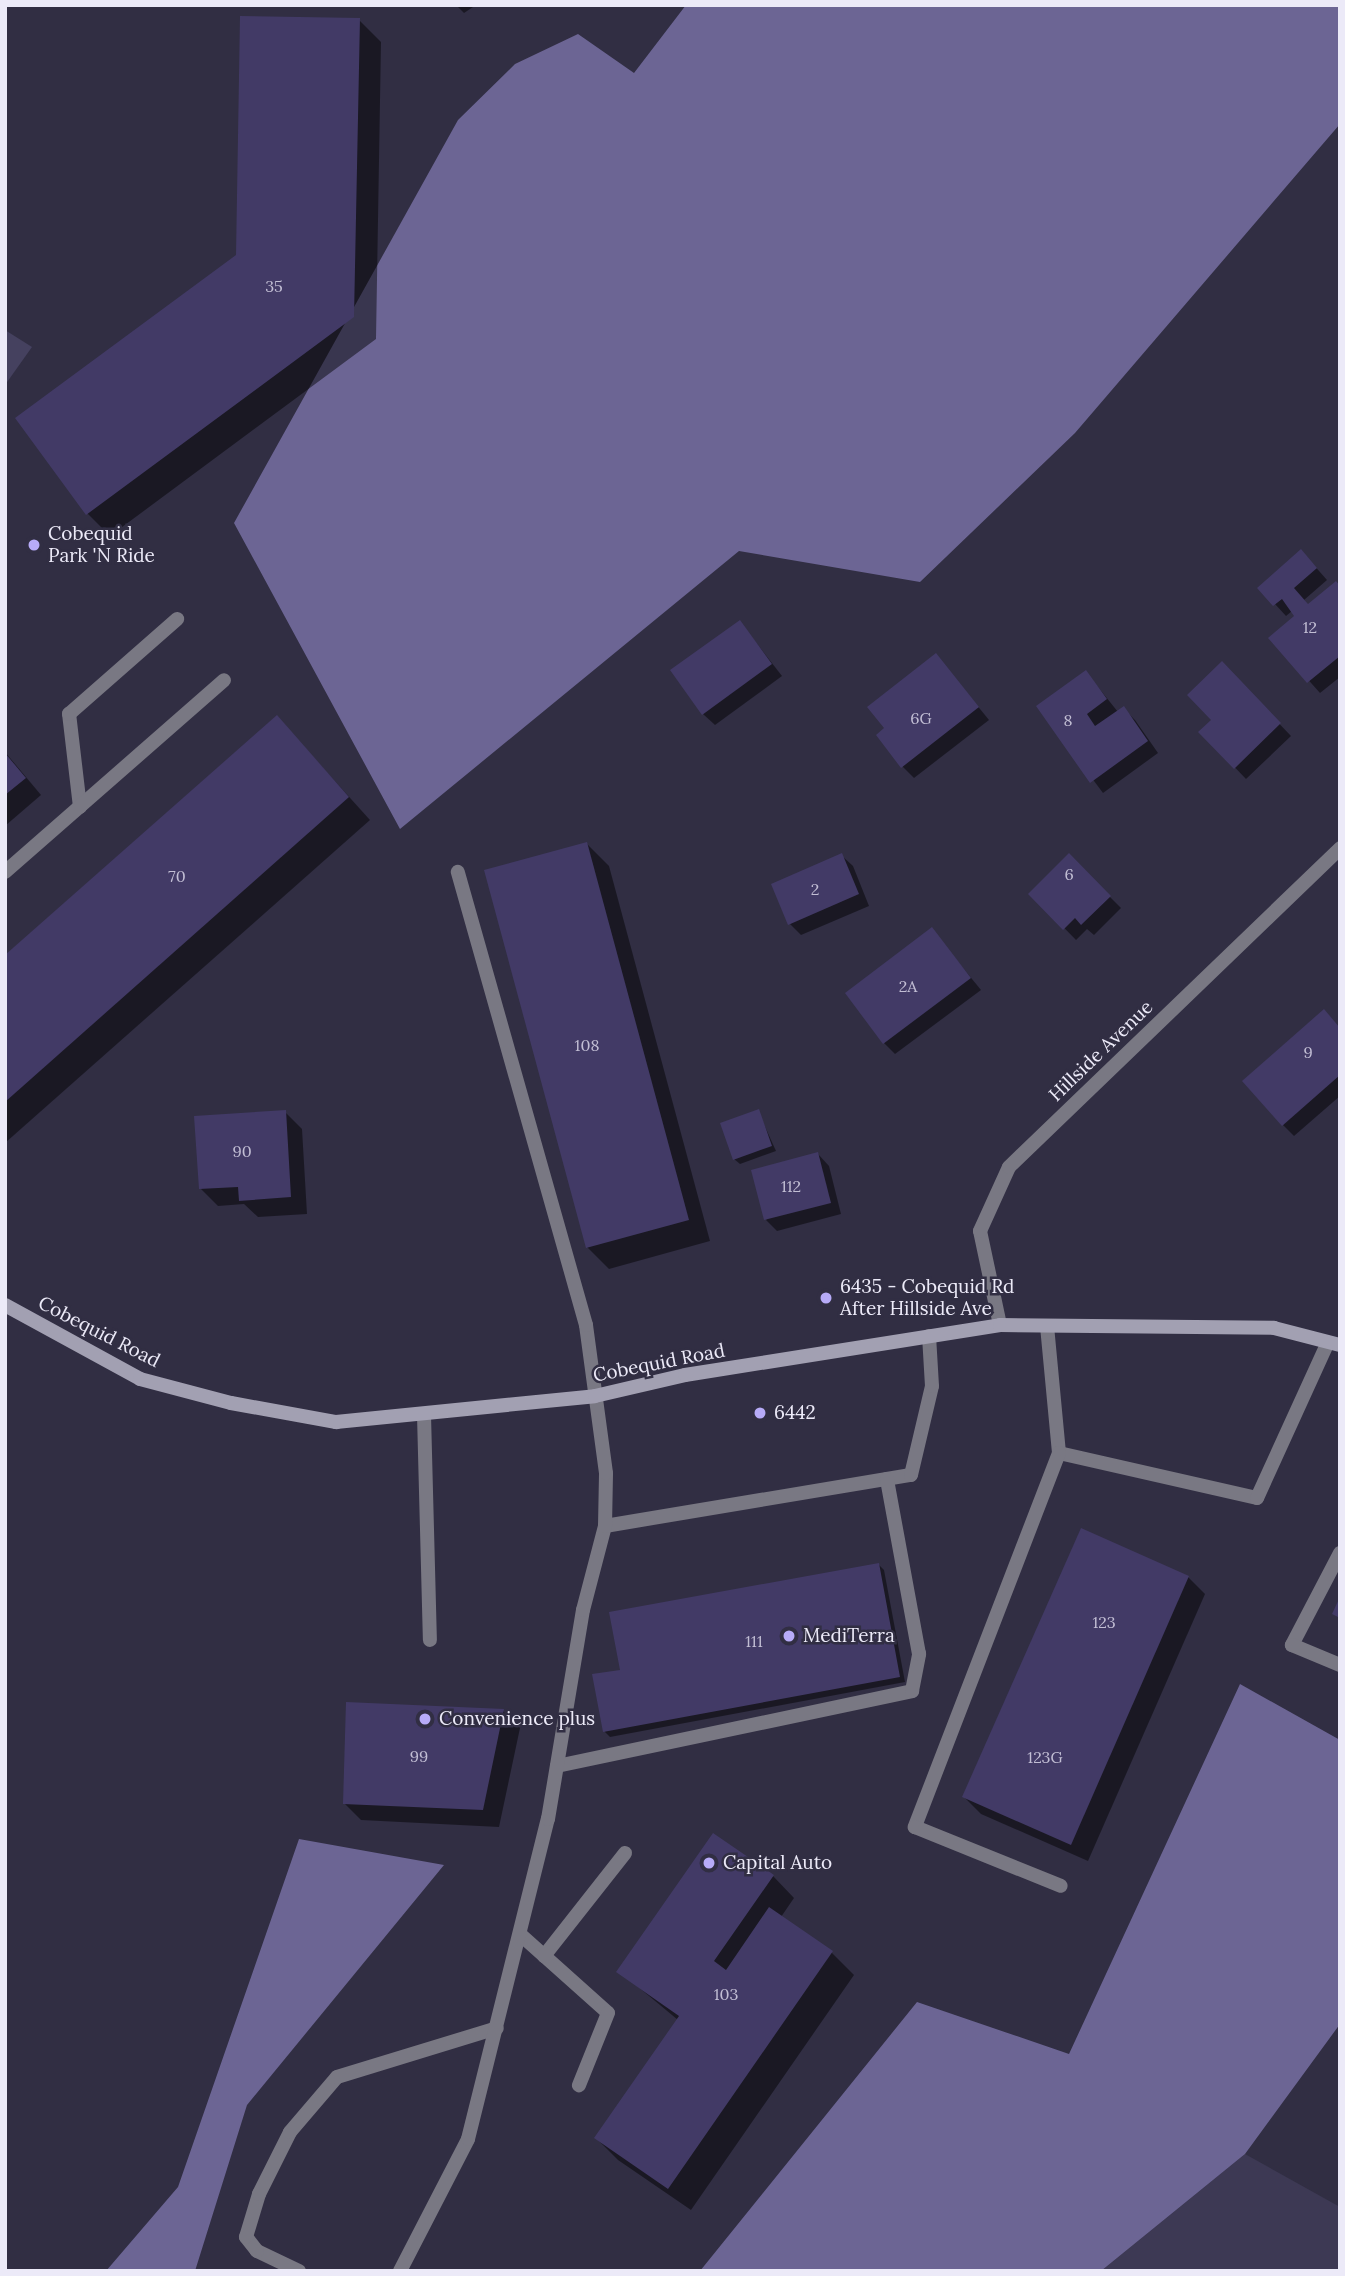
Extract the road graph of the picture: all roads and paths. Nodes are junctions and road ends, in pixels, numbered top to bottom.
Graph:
1 (177, 619) dead end
2 (224, 680) dead end
3 (80, 807) junction
4 (1340, 848) edge
5 (5, 872) edge
6 (458, 872) dead end
7 (5, 1305) edge
8 (1000, 1325) junction
9 (1047, 1326) junction
10 (929, 1336) junction
11 (1334, 1343) edge
12 (595, 1396) junction
13 (424, 1416) junction
14 (1059, 1453) junction
15 (887, 1479) junction
16 (605, 1526) junction
17 (1340, 1553) edge
18 (430, 1640) dead end
19 (1340, 1665) edge
20 (557, 1766) junction
21 (625, 1853) dead end
22 (1061, 1886) dead end
23 (522, 1936) junction
24 (544, 1956) junction
25 (497, 2028) junction
26 (579, 2085) dead end
27 (299, 2271) edge
28 (400, 2271) edge

1 - 3 street
2 - 3 street
3 - 5 street
4 - 8 street, Hillside Avenue
6 - 12 street
7 - 13 main road, Cobequid Road
8 - 9 main road, Cobequid Road
8 - 10 main road, Cobequid Road
9 - 11 main road, Cobequid Road
9 - 14 street
10 - 12 main road, Cobequid Road
10 - 15 street
11 - 14 street
12 - 13 main road, Cobequid Road
12 - 16 street
13 - 18 street
14 - 22 street
15 - 16 street
15 - 20 street
16 - 20 street
17 - 19 street
20 - 23 street
21 - 24 street
23 - 24 street
23 - 25 street
24 - 26 street
25 - 27 street
25 - 28 street

